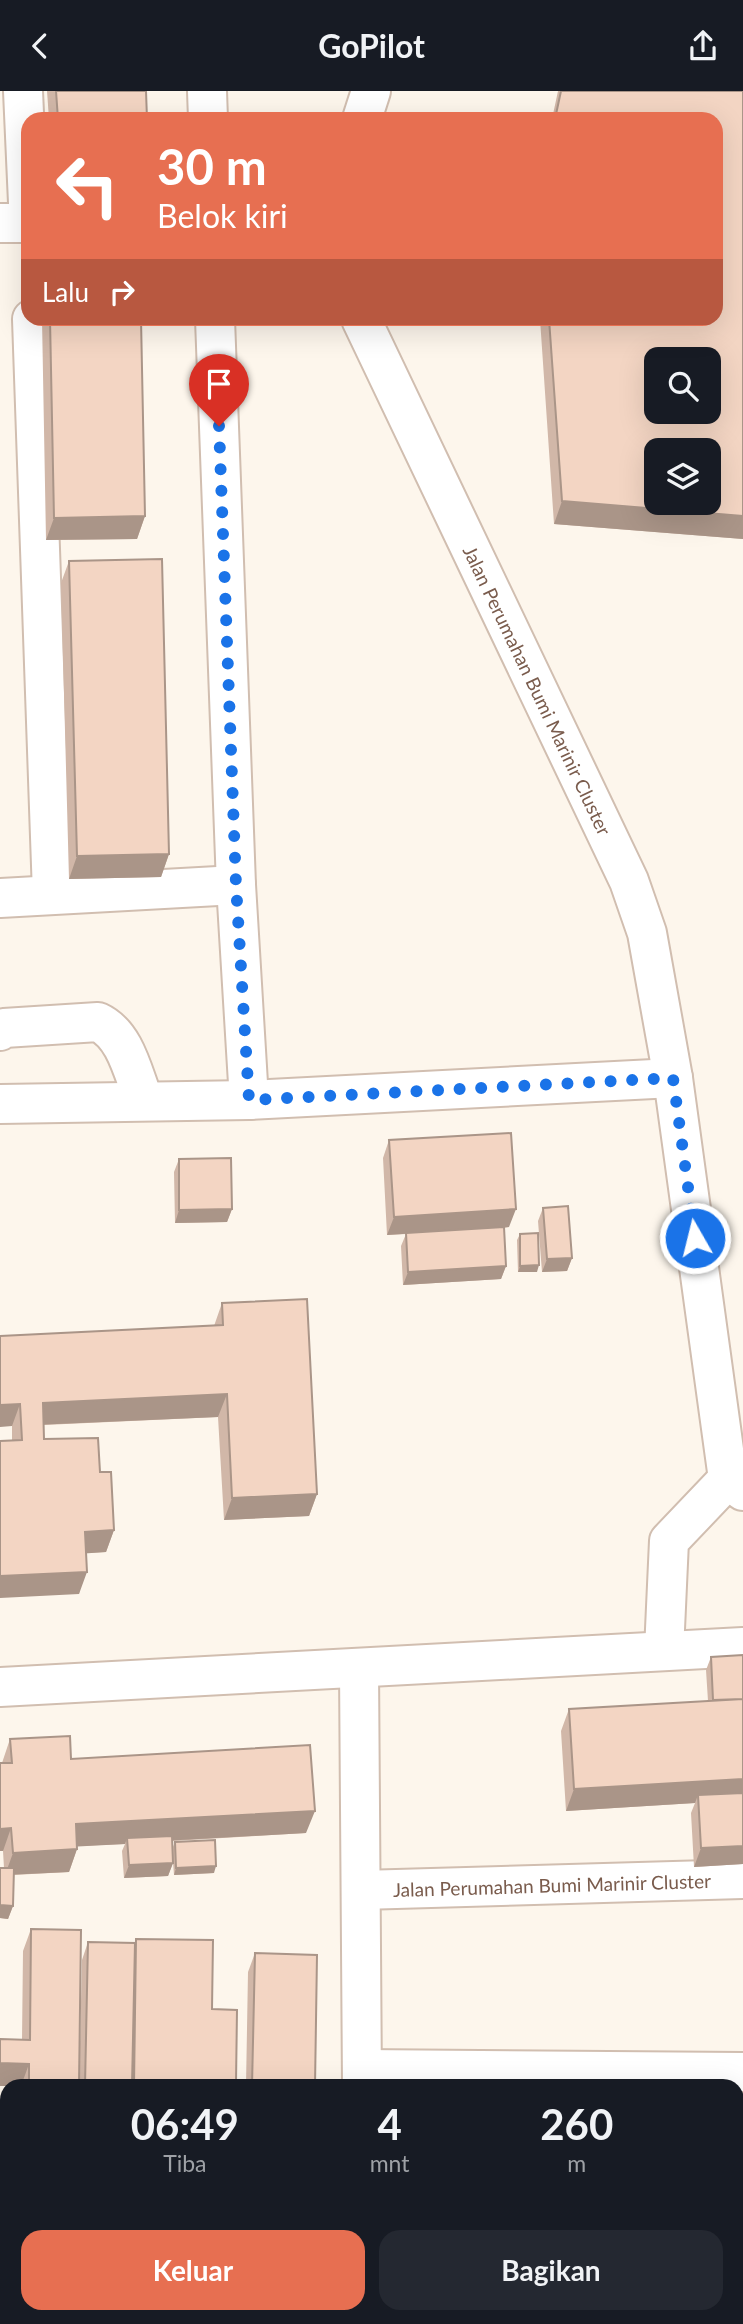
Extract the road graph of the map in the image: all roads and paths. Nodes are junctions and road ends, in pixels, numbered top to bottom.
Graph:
1 (23, 91) edge
2 (207, 91) edge
3 (371, 91) edge
4 (24, 112) edge
5 (208, 112) edge
6 (364, 112) edge
7 (0, 223) edge
8 (21, 223) edge
9 (32, 326) edge
10 (215, 326) edge
11 (364, 326) edge
12 (236, 885) junction
13 (52, 894) junction
14 (0, 898) edge
15 (0, 1031) edge
16 (673, 1078) junction
17 (249, 1100) junction
18 (144, 1101) junction
19 (0, 1104) edge
20 (736, 1485) edge
21 (743, 1647) edge
22 (664, 1651) junction
23 (359, 1668) junction
24 (0, 1687) edge
25 (743, 1879) edge
26 (360, 1890) junction
27 (743, 2072) edge
28 (362, 2077) edge

1 - 4 street
2 - 5 street
3 - 6 street
7 - 8 street
9 - 13 street
10 - 12 street
11 - 16 street, Jalan Perumahan Bumi Marinir Cluster
12 - 13 street
12 - 17 street
13 - 14 street
15 - 18 street
16 - 17 street
16 - 20 street, Jalan Perumahan Bumi Marinir Cluster
17 - 18 street
18 - 19 street
20 - 22 street, Jalan Perumahan Bumi Marinir Cluster
21 - 22 street
22 - 23 street
23 - 24 street
23 - 26 street
25 - 26 street, Jalan Perumahan Bumi Marinir Cluster
26 - 28 street
27 - 28 street

